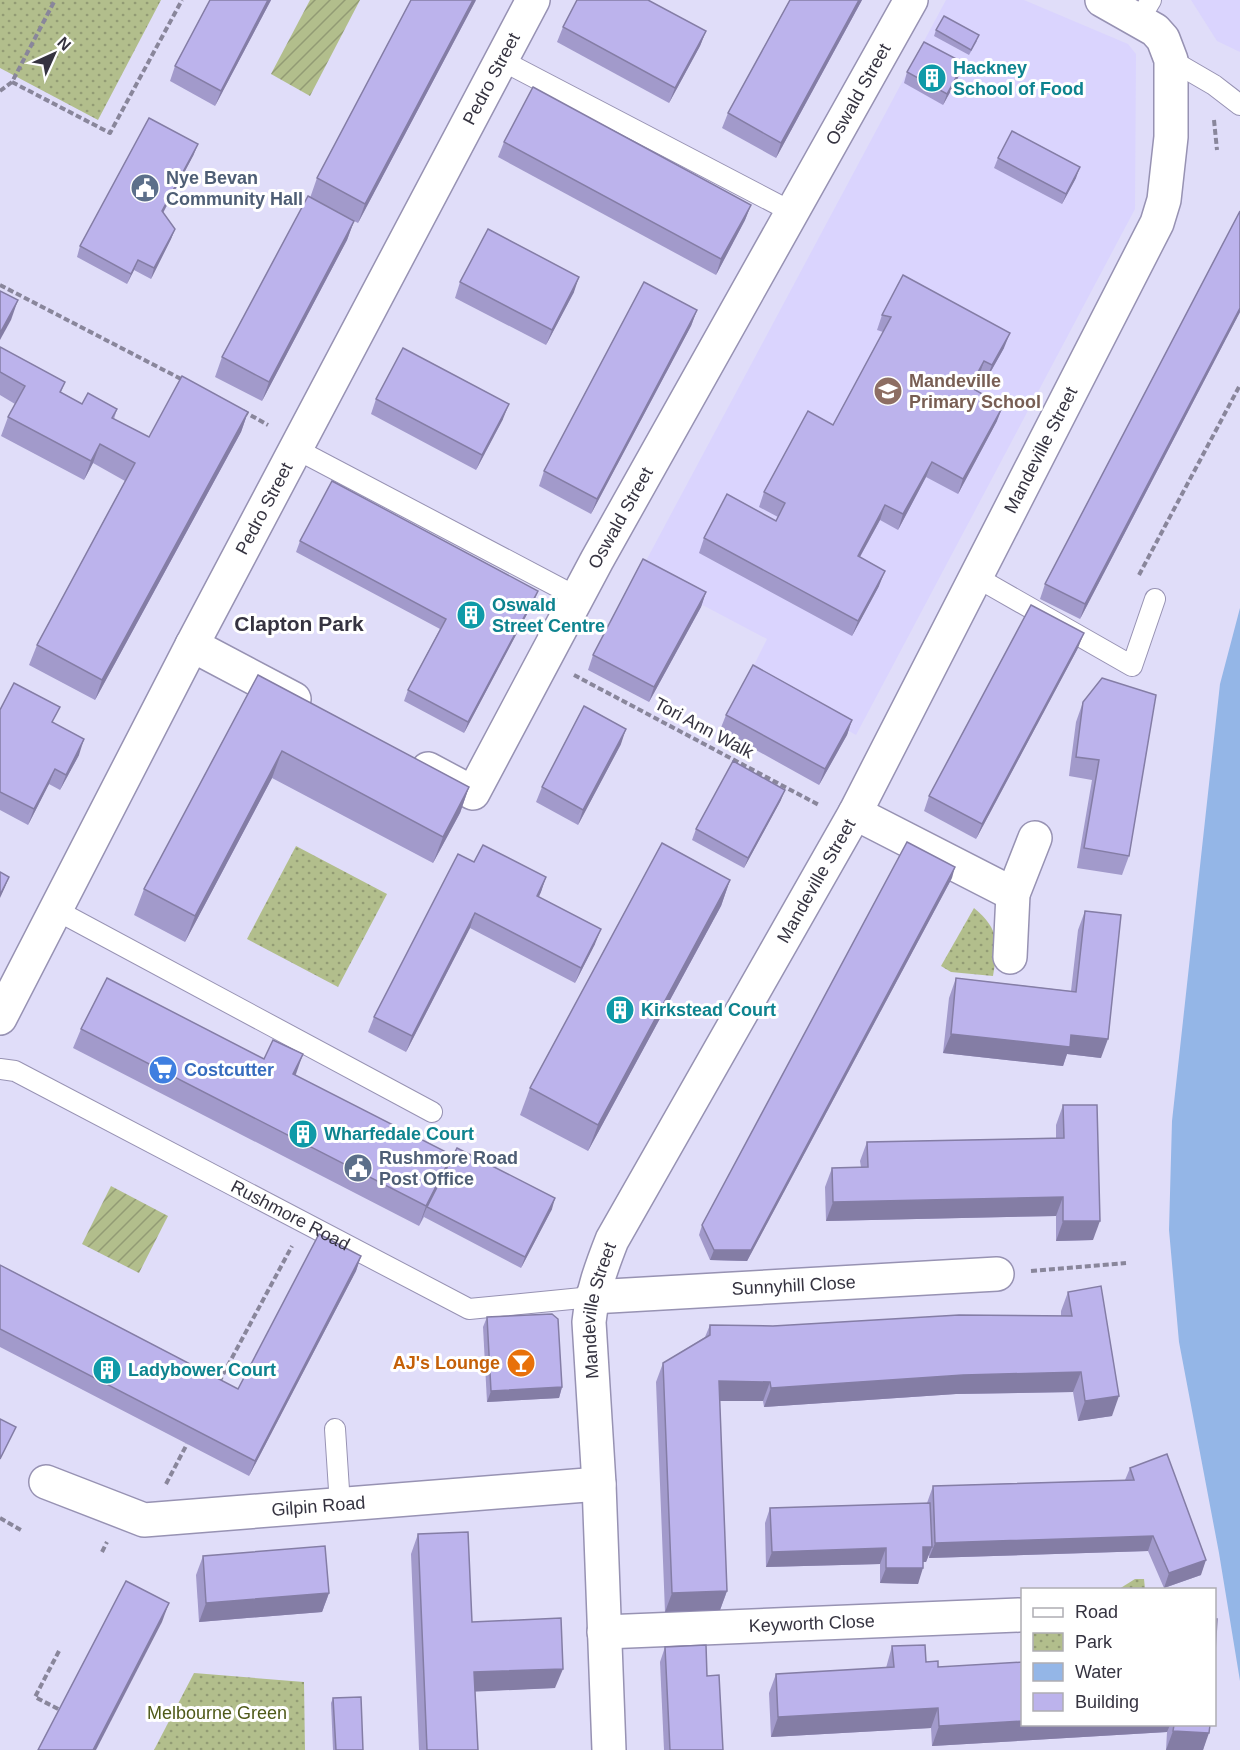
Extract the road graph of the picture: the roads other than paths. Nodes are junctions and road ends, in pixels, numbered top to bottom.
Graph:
1 (533, 0) edge
2 (911, 0) edge
3 (1105, 1) edge
4 (1156, 30) edge
5 (501, 60) junction
6 (1240, 105) edge
7 (792, 212) junction
8 (298, 445) junction
9 (976, 577) junction
10 (577, 597) junction
11 (1155, 599) road end
12 (192, 645) junction
13 (317, 711) edge
14 (400, 755) edge
15 (852, 817) junction
16 (1035, 838) dead end
17 (1013, 894) junction
18 (56, 910) junction
19 (1010, 957) dead end
20 (0, 1018) edge
21 (0, 1069) edge
22 (432, 1112) dead end
23 (997, 1274) road end
24 (592, 1297) junction
25 (335, 1429) dead end
26 (46, 1482) dead end
27 (599, 1484) junction
28 (340, 1505) junction
29 (1019, 1615) dead end
30 (604, 1632) junction
31 (609, 1750) edge

1 - 5 street, Pedro Street
2 - 7 street, Oswald Street
3 - 4 street
4 - 6 lane
4 - 9 street, Mandeville Street
5 - 7 lane
5 - 8 street, Pedro Street
7 - 10 street, Oswald Street
8 - 10 lane
8 - 12 street, Pedro Street
9 - 11 lane
9 - 15 street, Mandeville Street
10 - 14 street, Oswald Street
12 - 13 street
12 - 18 street, Pedro Street
15 - 17 street
15 - 24 street, Mandeville Street
16 - 17 street
17 - 19 street
18 - 20 street, Pedro Street
18 - 22 lane
21 - 24 lane, Rushmore Road
23 - 24 street, Sunnyhill Close
24 - 27 street, Mandeville Street
25 - 28 lane
26 - 28 street, Gilpin Road
27 - 28 street, Gilpin Road
27 - 30 street, Mandeville Street
29 - 30 street, Keyworth Close
30 - 31 street, Mandeville Street

